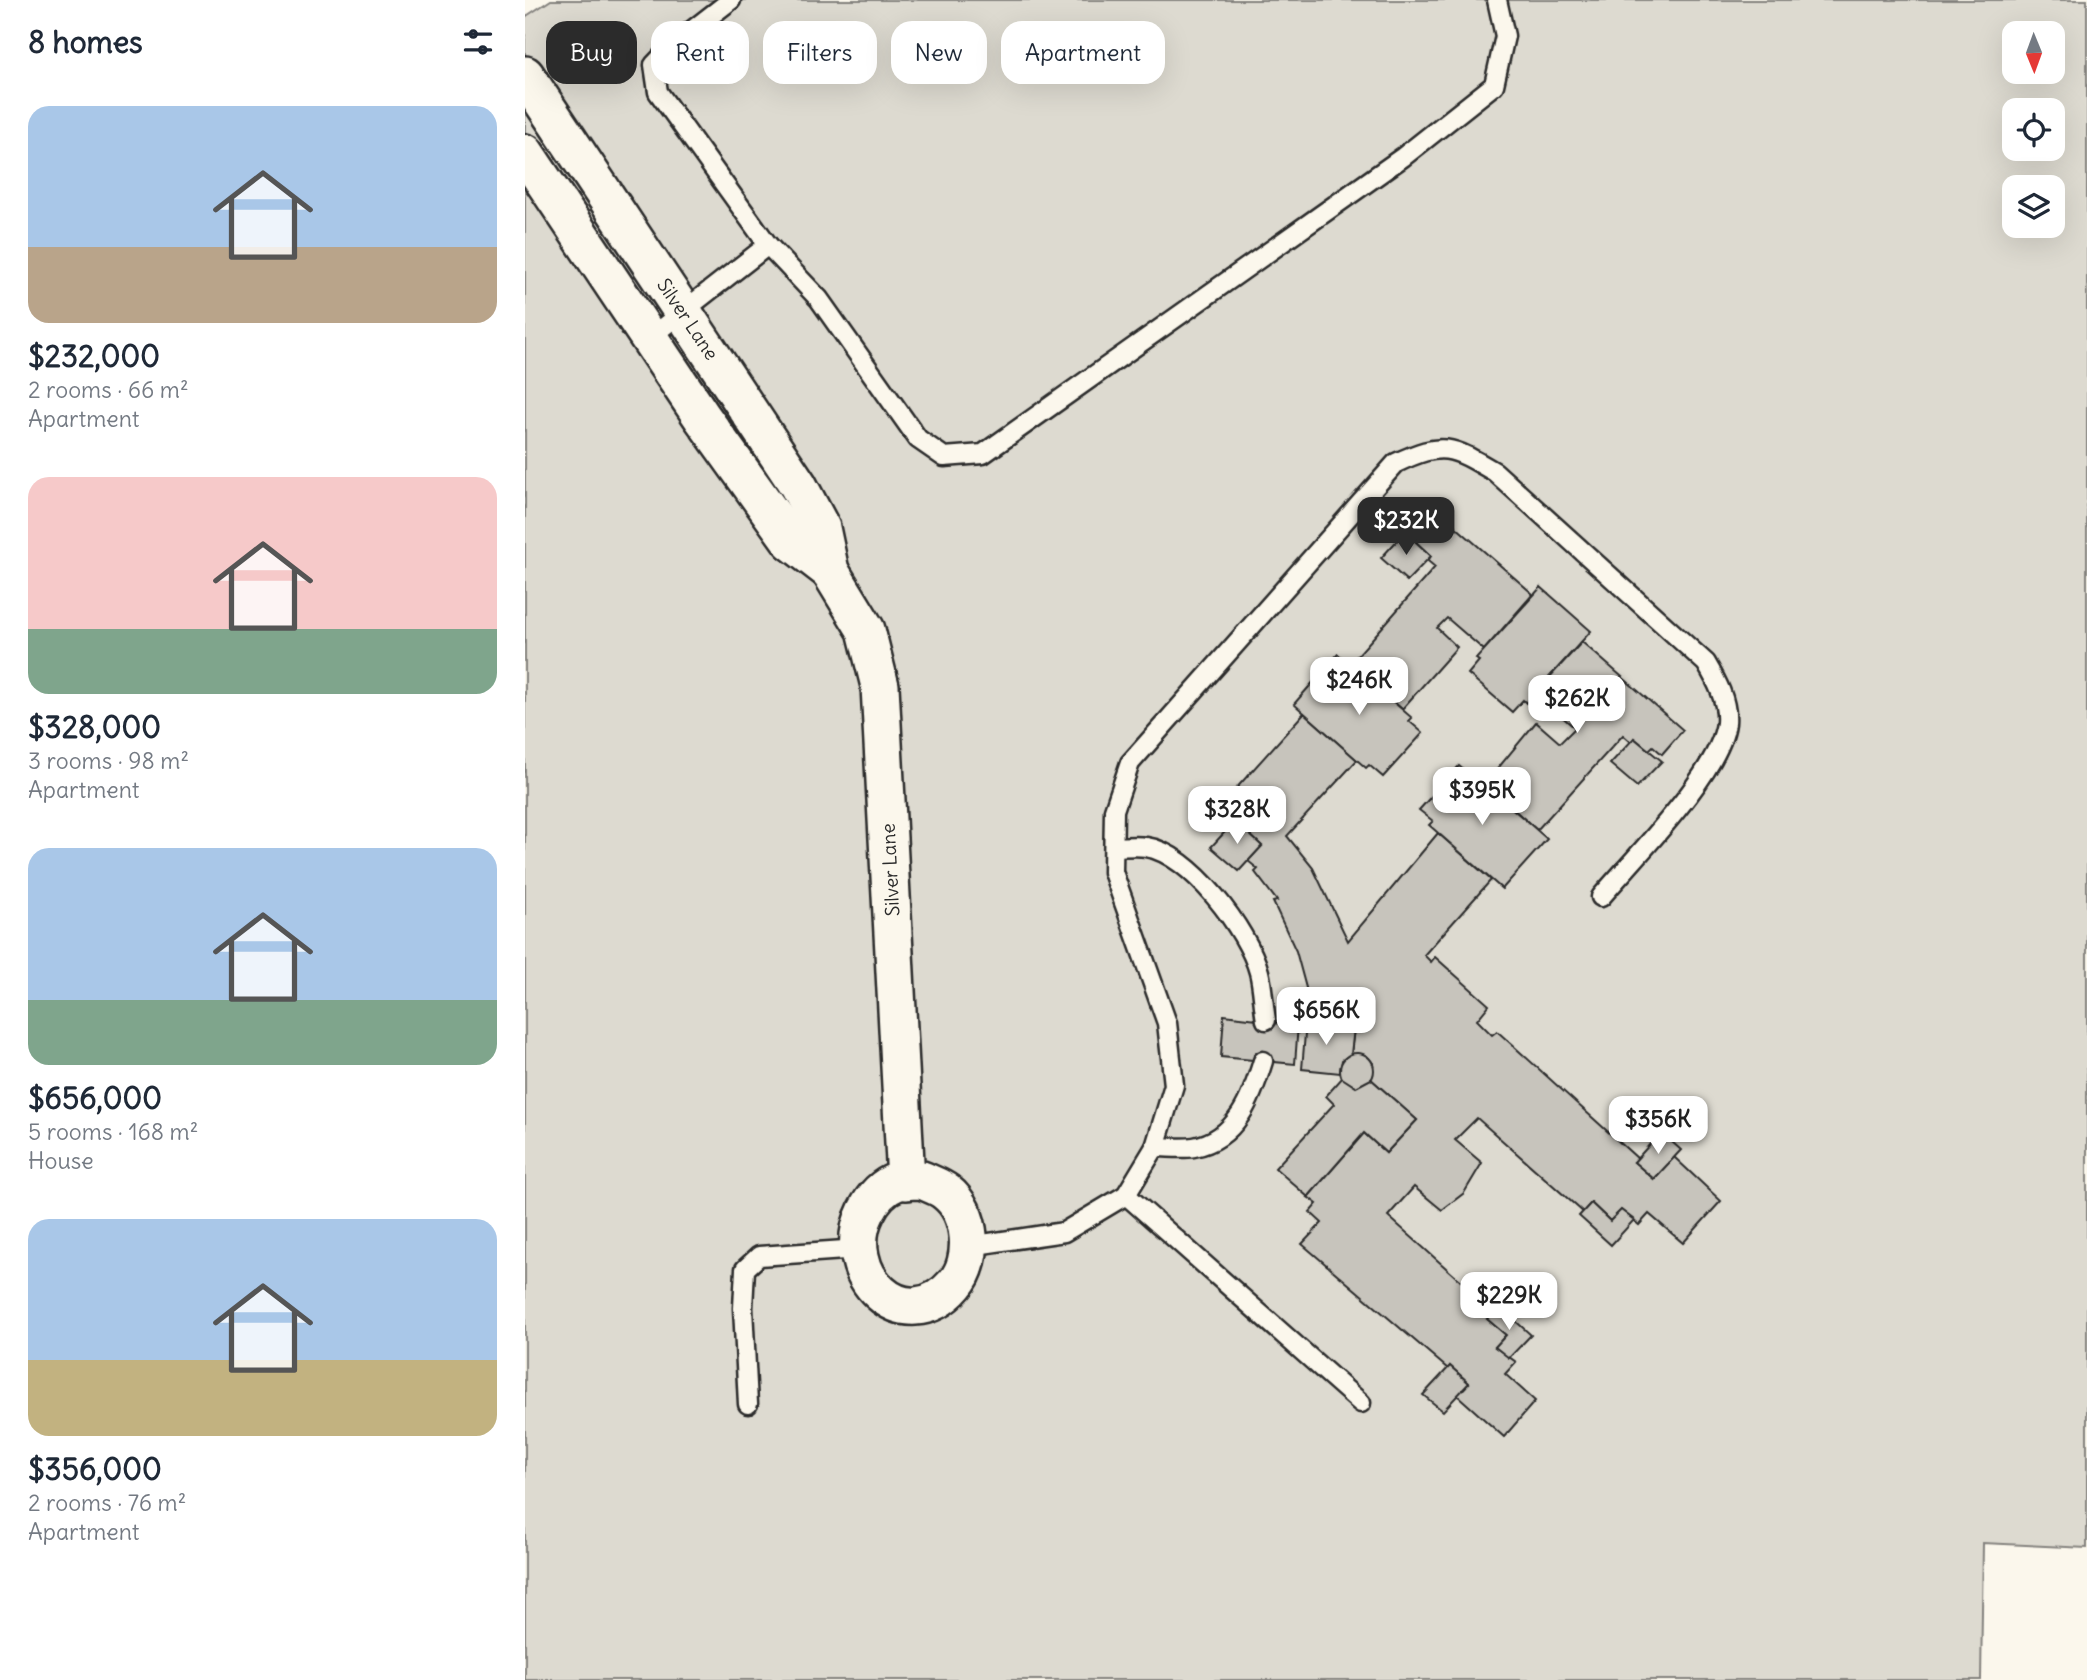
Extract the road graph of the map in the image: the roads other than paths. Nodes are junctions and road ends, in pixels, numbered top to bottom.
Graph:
1 (731, 0) edge
2 (1497, 0) edge
3 (525, 75) edge
4 (525, 153) edge
5 (768, 245) junction
6 (683, 312) junction
7 (649, 338) junction
8 (831, 571) junction
9 (1114, 847) junction
10 (1601, 897) dead end
11 (1266, 1020) dead end
12 (1263, 1061) dead end
13 (1155, 1147) junction
14 (906, 1181) junction
15 (1126, 1195) junction
16 (969, 1246) junction
17 (859, 1249) junction
18 (1361, 1403) dead end
19 (748, 1404) dead end

1 - 5 lane
2 - 5 lane
3 - 6 street, Silver Lane
4 - 7 street, Silver Lane
5 - 6 lane
6 - 7 lane
6 - 8 street, Silver Lane
7 - 8 street, Silver Lane
8 - 14 street, Silver Lane
9 - 10 lane
9 - 11 lane
9 - 13 lane
12 - 13 lane
13 - 15 lane
14 - 16 street
14 - 17 street
15 - 16 lane
15 - 18 lane
16 - 17 street
17 - 19 lane

